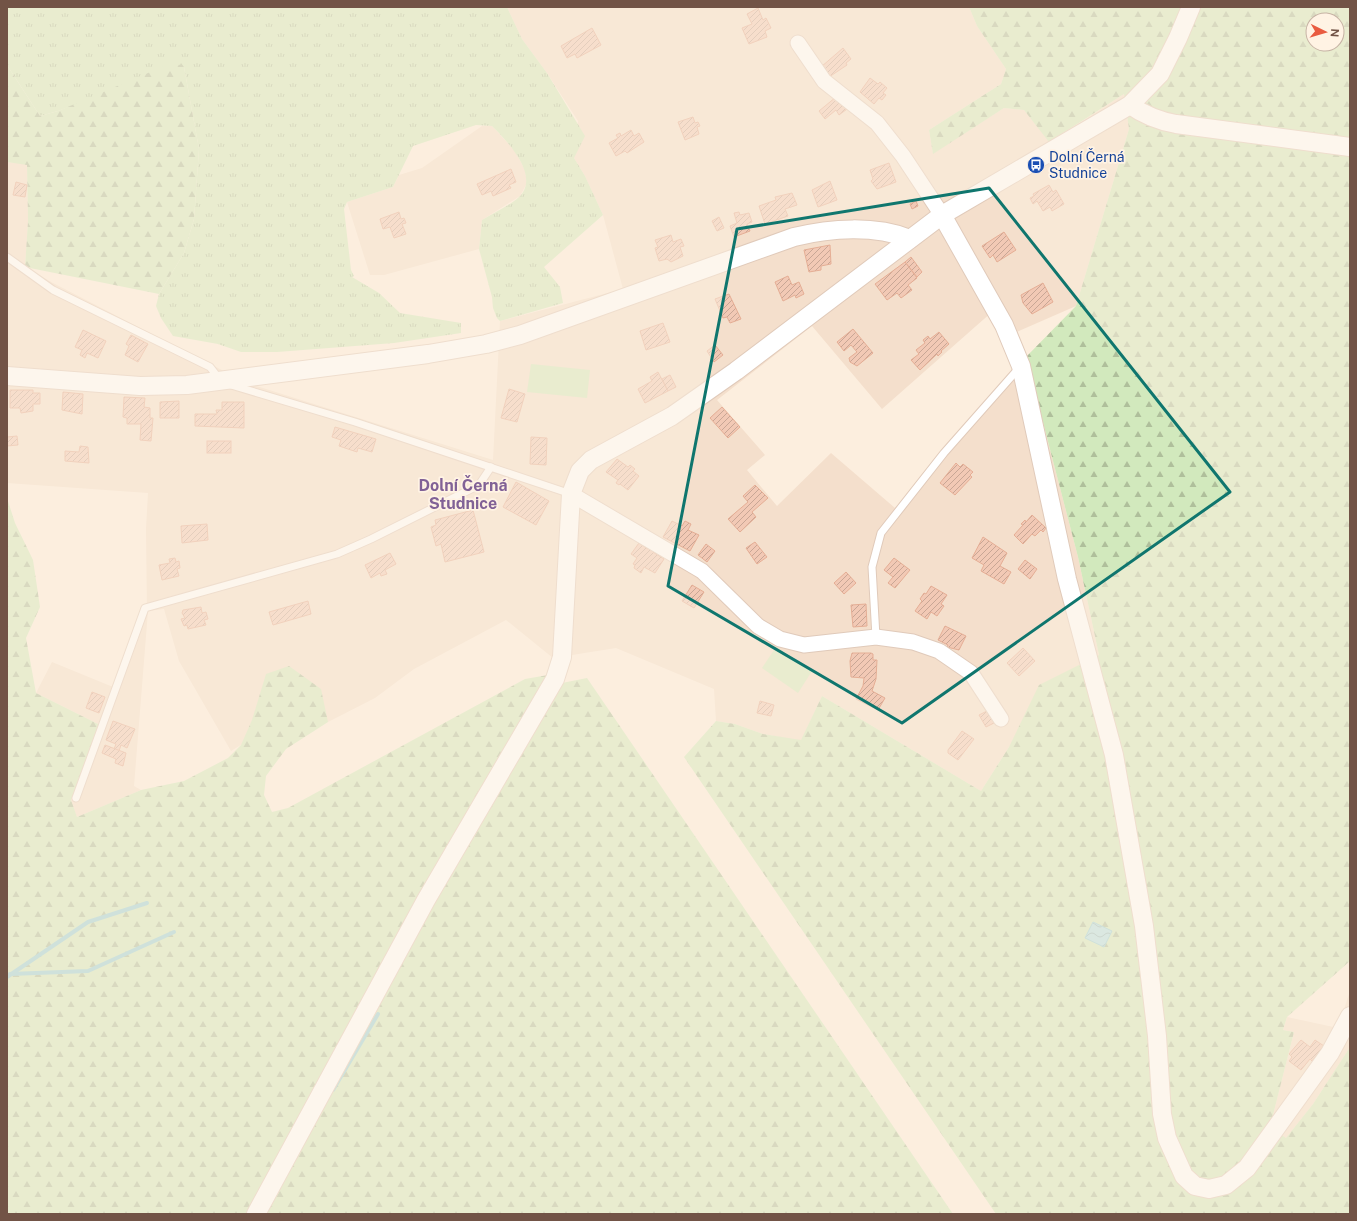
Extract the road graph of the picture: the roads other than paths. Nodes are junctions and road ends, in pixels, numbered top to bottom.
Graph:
1 (1191, 7) edge
2 (798, 43) dead end
3 (1130, 105) junction
4 (1350, 147) edge
5 (942, 215) junction
6 (910, 239) junction
7 (7, 257) edge
8 (1021, 366) junction
9 (7, 376) edge
10 (221, 382) junction
11 (491, 467) junction
12 (571, 494) junction
13 (876, 637) junction
14 (1001, 719) dead end
15 (76, 798) dead end
16 (1350, 1016) edge
17 (256, 1214) edge

1 - 3 street
2 - 5 street
3 - 4 street
3 - 5 street
5 - 6 street
5 - 8 street
6 - 10 street
6 - 12 street
7 - 10 lane
8 - 13 lane
8 - 16 street
9 - 10 street
10 - 11 lane
11 - 12 lane
11 - 15 lane
12 - 13 street
12 - 17 street
13 - 14 street

